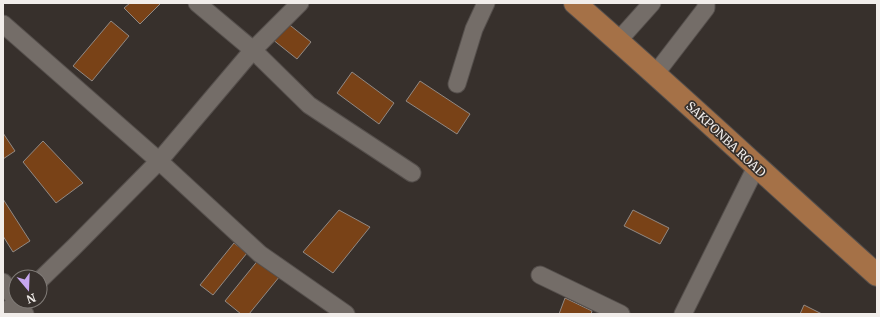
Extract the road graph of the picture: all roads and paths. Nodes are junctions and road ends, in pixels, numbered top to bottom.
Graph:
1 (197, 3) edge
2 (300, 3) edge
3 (486, 3) edge
4 (575, 3) edge
5 (652, 3) edge
6 (706, 3) edge
7 (3, 24) edge
8 (618, 41) junction
9 (253, 50) junction
10 (656, 74) junction
11 (457, 84) dead end
12 (159, 161) junction
13 (756, 167) junction
14 (412, 173) dead end
15 (48, 272) edge
16 (540, 275) dead end
17 (877, 275) edge
18 (14, 309) edge
19 (327, 309) edge
20 (3, 314) edge
21 (346, 314) edge
22 (621, 314) edge
23 (684, 314) edge

1 - 9 street
2 - 9 street
3 - 11 street
4 - 8 main road, SAKPONBA ROAD
5 - 8 street
6 - 10 street
7 - 12 street
8 - 10 main road, SAKPONBA ROAD
9 - 12 street
9 - 14 street
10 - 13 main road, SAKPONBA ROAD
12 - 15 street
12 - 19 street
13 - 17 main road, SAKPONBA ROAD
13 - 23 street
16 - 22 street
18 - 20 street
19 - 21 street

